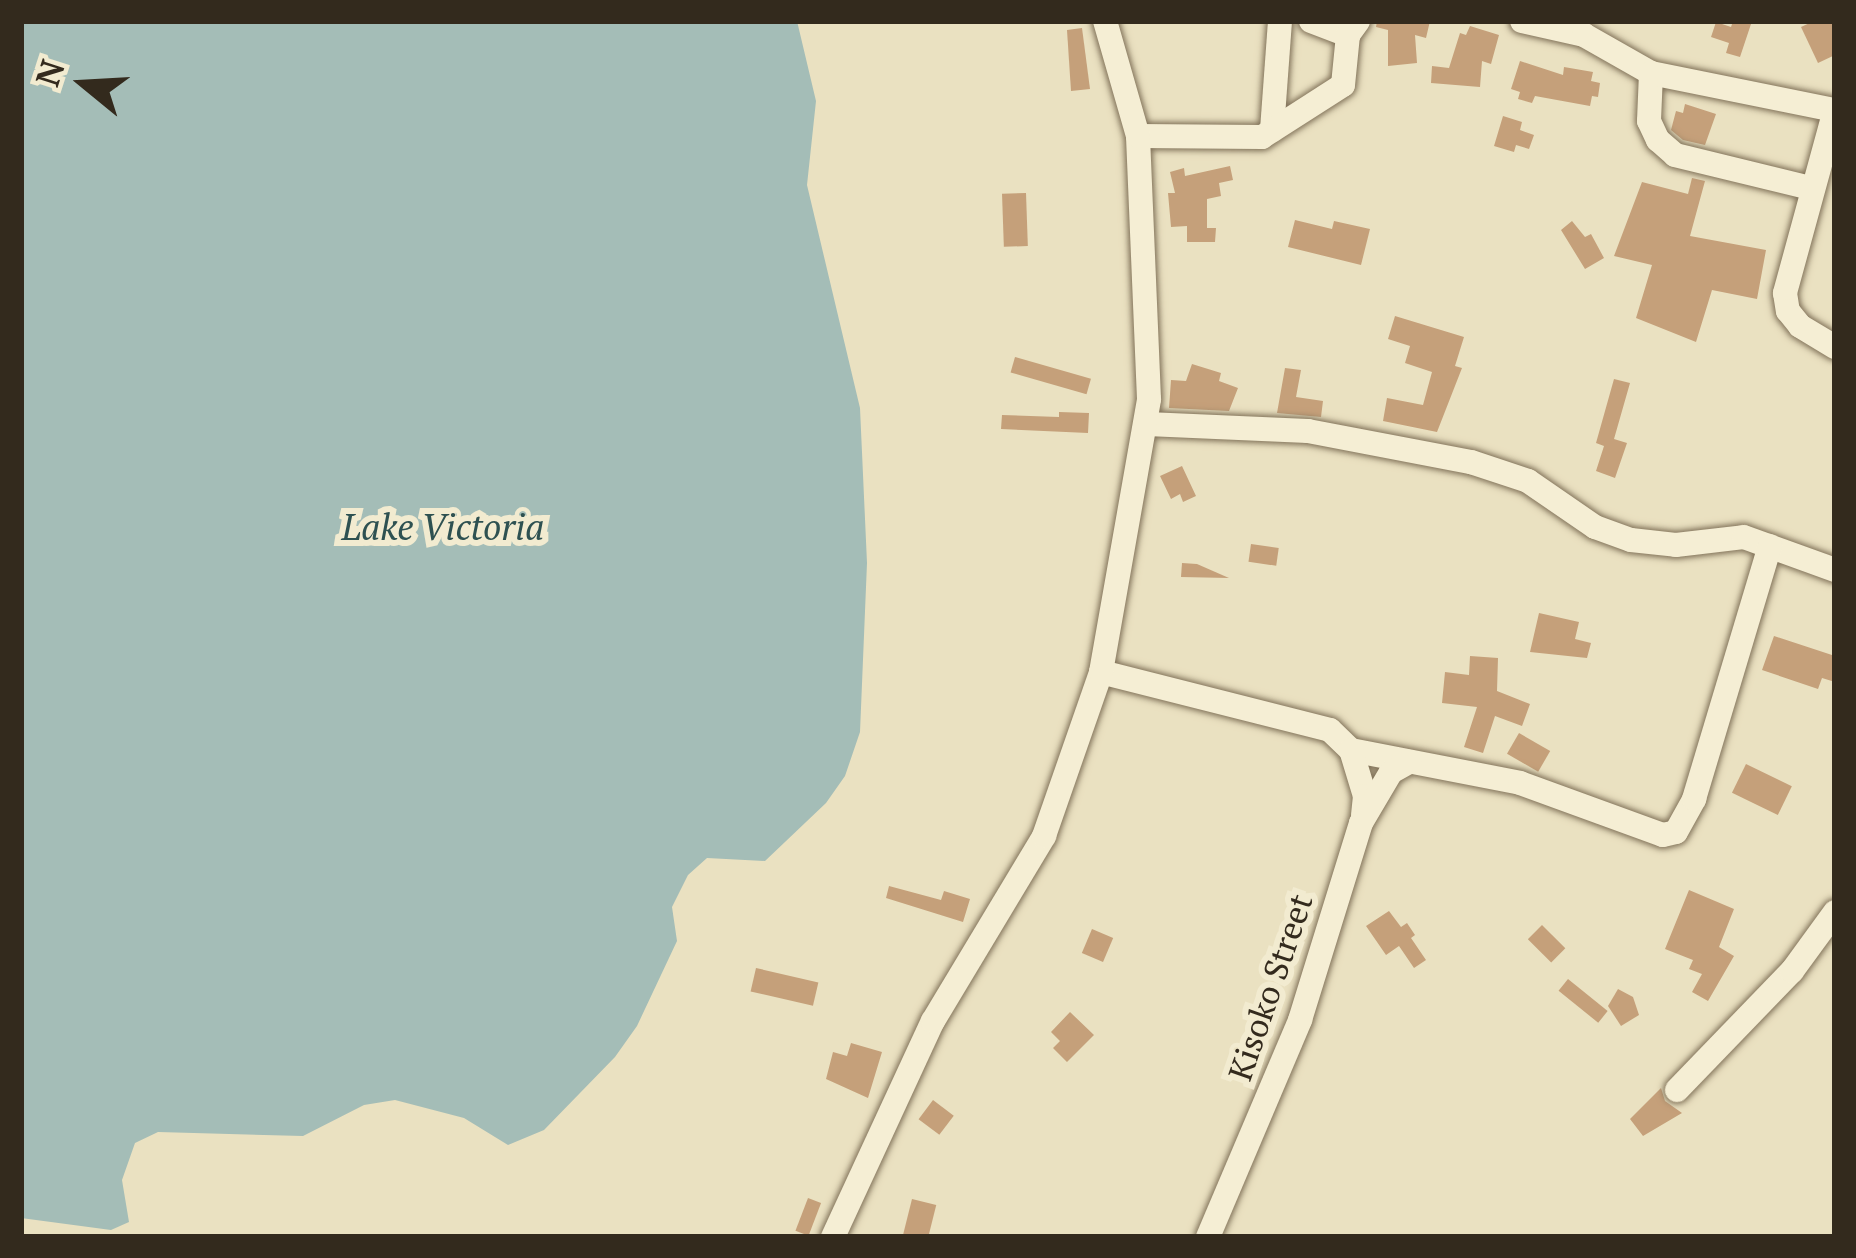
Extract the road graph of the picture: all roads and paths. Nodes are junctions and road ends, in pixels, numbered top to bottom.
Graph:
1 (1105, 21) edge
2 (1280, 21) edge
3 (1311, 21) edge
4 (1522, 21) edge
5 (1353, 28) edge
6 (1651, 74) junction
7 (1272, 130) junction
8 (1138, 136) junction
9 (1810, 188) junction
10 (1835, 347) edge
11 (1147, 424) junction
12 (1770, 546) junction
13 (1835, 570) edge
14 (1100, 672) junction
15 (1351, 750) junction
16 (1409, 762) junction
17 (1361, 823) junction
18 (1835, 912) edge
19 (1677, 1090) dead end
20 (833, 1237) edge
21 (1208, 1237) edge

1 - 8 street
2 - 7 street
3 - 5 street
4 - 6 street
5 - 7 street
6 - 9 street
6 - 9 street
7 - 8 street
8 - 11 street
9 - 10 street
11 - 12 street
11 - 14 street
12 - 13 street
12 - 16 street
14 - 15 street
14 - 20 street
15 - 16 street
15 - 17 street, Kisoko Street
16 - 17 street, Kisoko Street
17 - 21 street, Kisoko Street
18 - 19 street

